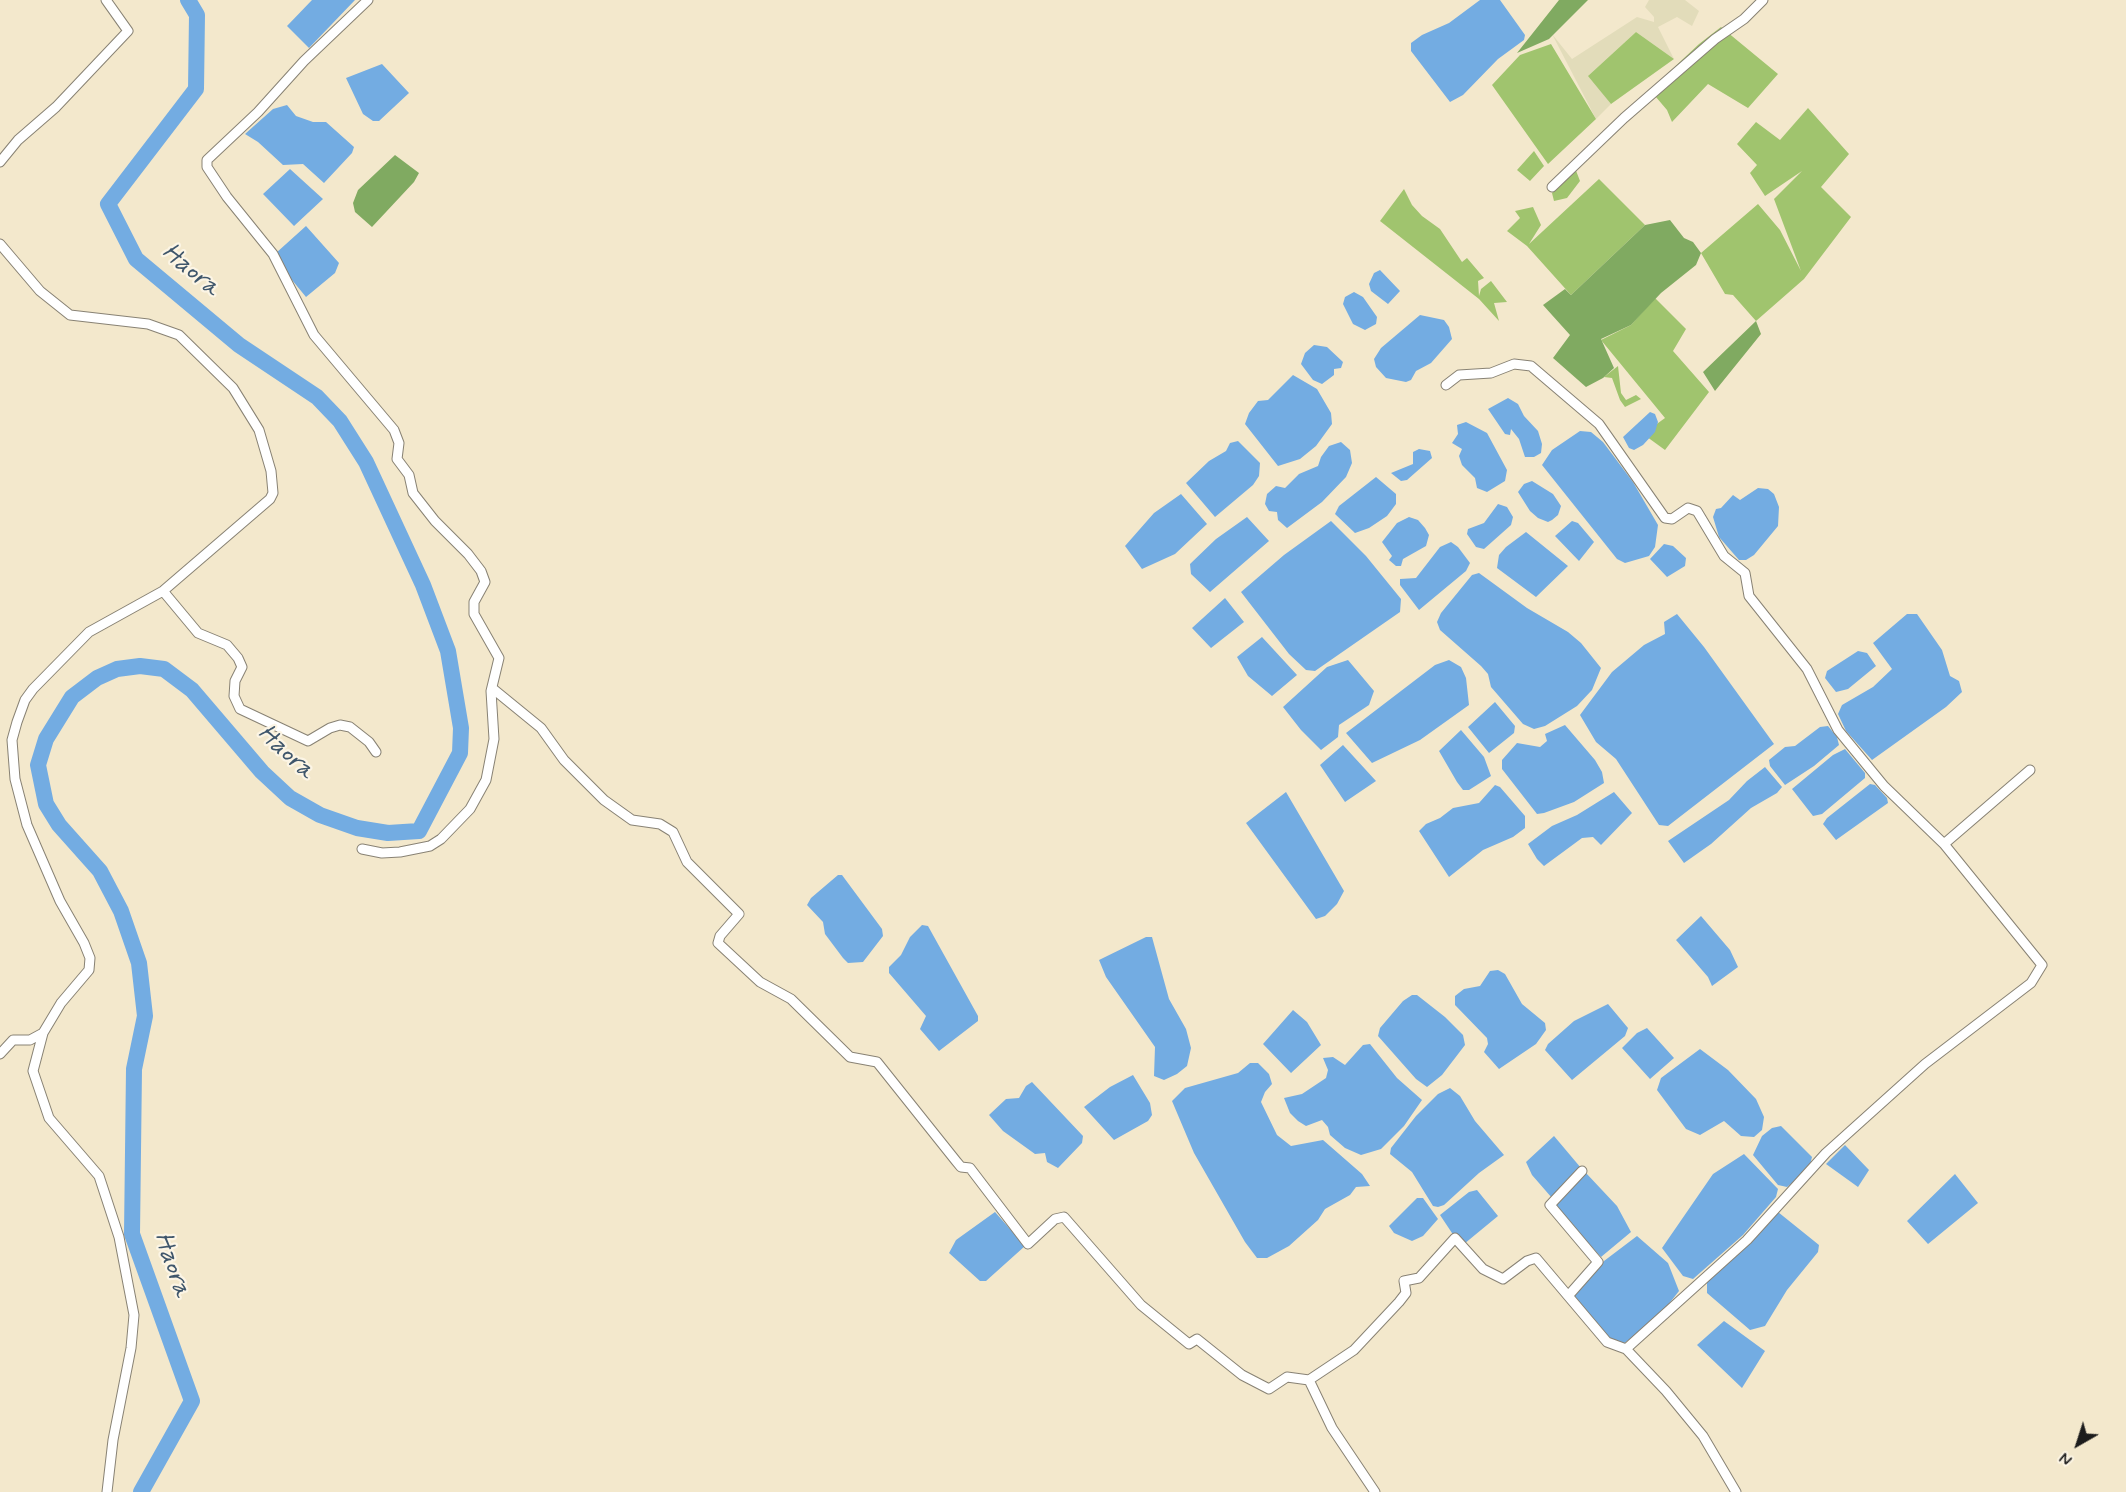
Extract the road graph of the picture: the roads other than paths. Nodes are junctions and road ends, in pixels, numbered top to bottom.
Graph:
1 (106, 0) edge
2 (368, 0) edge
3 (1763, 0) edge
4 (0, 162) edge
5 (1552, 187) dead end
6 (0, 244) edge
7 (1446, 385) dead end
8 (163, 591) junction
9 (492, 688) junction
10 (376, 752) dead end
11 (2030, 770) dead end
12 (1944, 844) junction
13 (362, 849) dead end
14 (43, 1034) junction
15 (0, 1054) edge
16 (1582, 1171) dead end
17 (1568, 1296) junction
18 (1626, 1348) junction
19 (1309, 1380) junction
20 (107, 1492) edge
21 (1375, 1492) edge
22 (1736, 1492) edge

1 - 4 street
2 - 9 street
3 - 5 street
6 - 8 street
7 - 12 street
8 - 10 street
8 - 14 street
9 - 13 street
9 - 19 street
11 - 12 street
12 - 18 street
14 - 15 street
14 - 20 street
16 - 17 street
17 - 18 street
17 - 19 street
18 - 22 street
19 - 21 street

